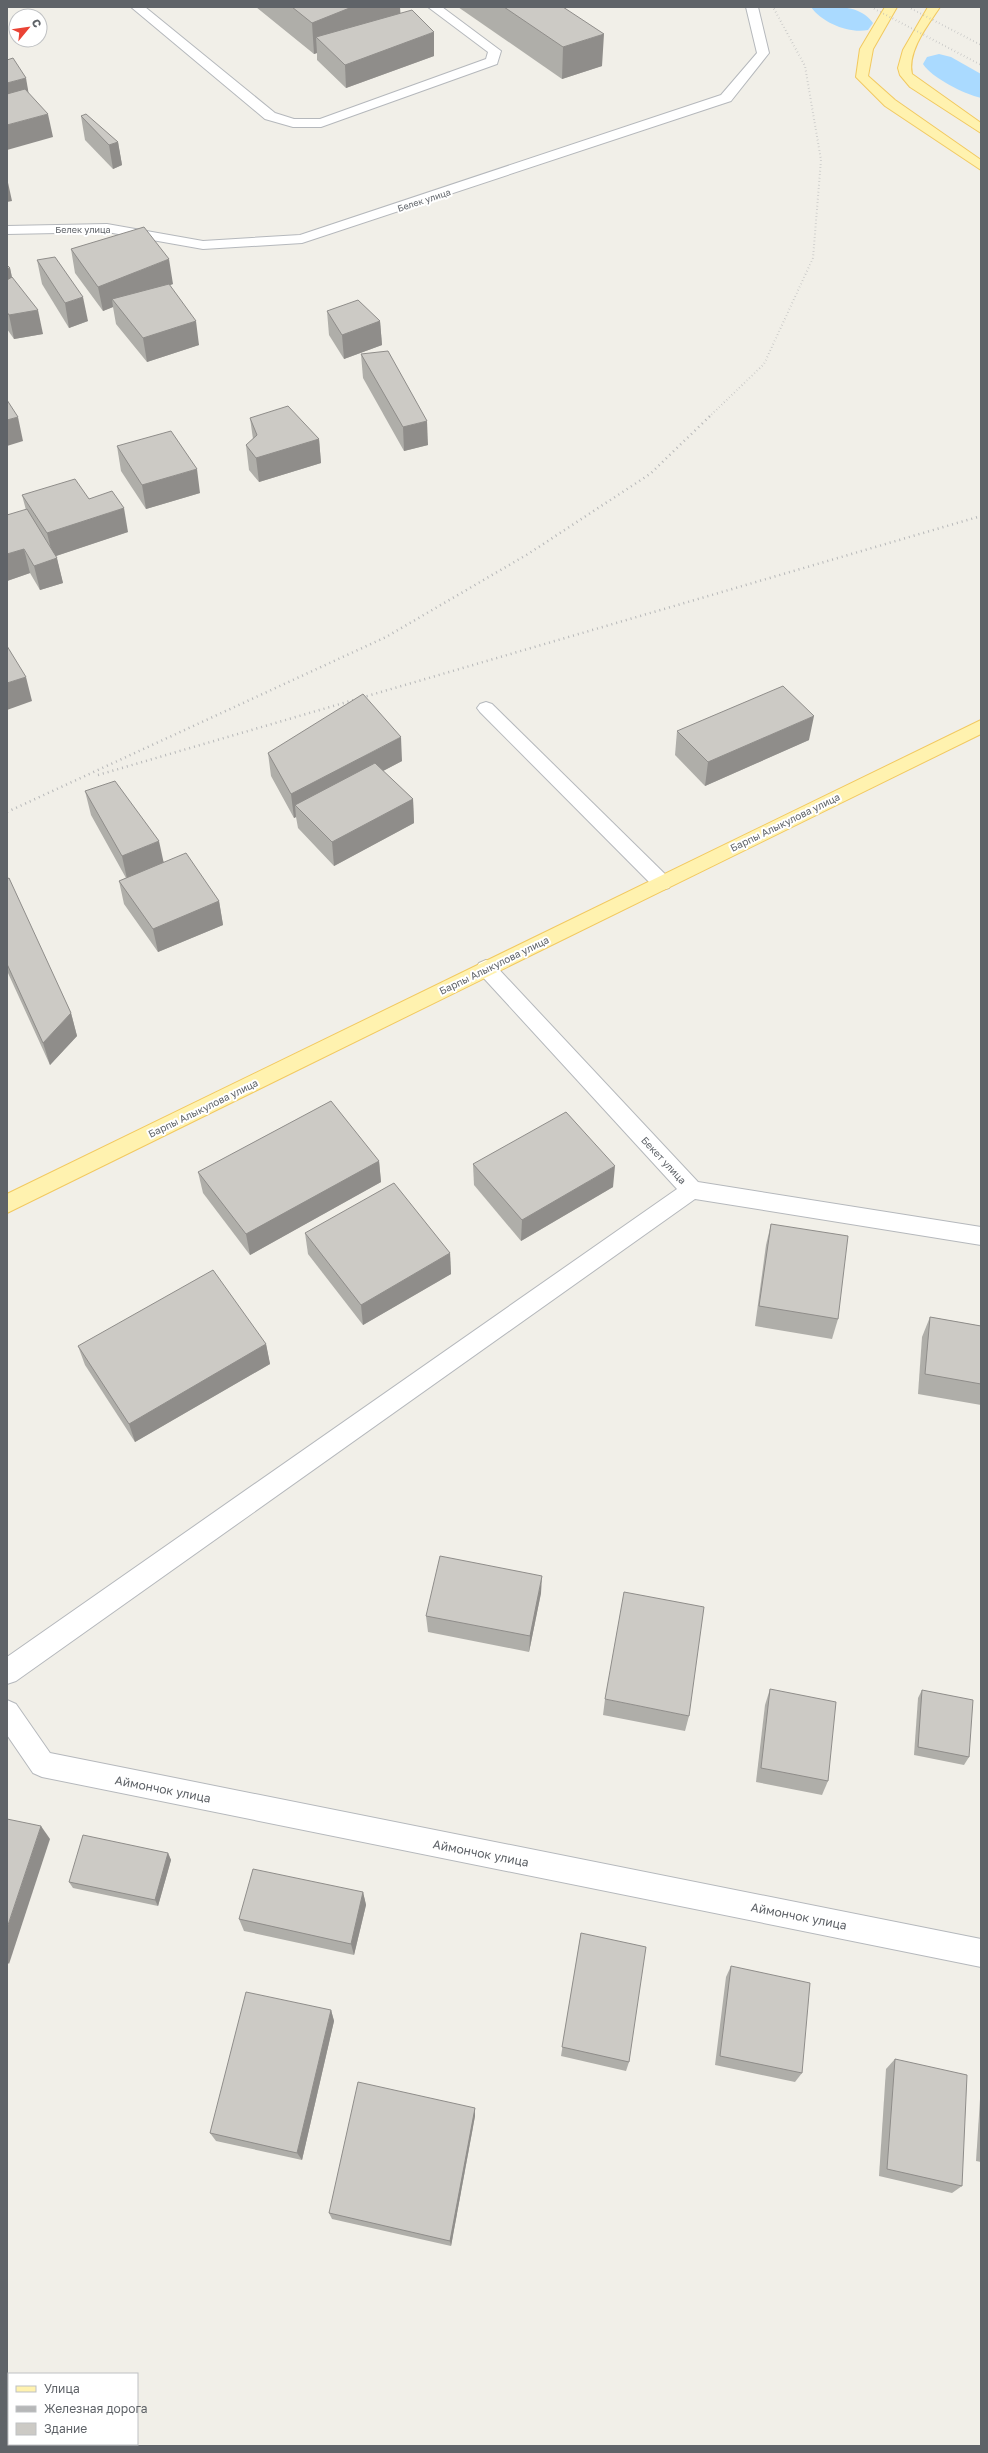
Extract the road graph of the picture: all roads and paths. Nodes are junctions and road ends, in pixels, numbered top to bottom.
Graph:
1 (137, 7) edge
2 (434, 7) edge
3 (752, 7) edge
4 (891, 7) edge
5 (934, 7) edge
6 (981, 129) edge
7 (981, 166) edge
8 (7, 230) edge
9 (486, 708) dead end
10 (981, 726) edge
11 (662, 883) junction
12 (486, 968) junction
13 (692, 1190) junction
14 (7, 1204) edge
15 (981, 1236) edge
16 (7, 1672) edge
17 (7, 1713) edge
18 (981, 1953) edge

1 - 2 street
3 - 8 street, Белек улица
4 - 7 main road
5 - 6 main road
9 - 11 street
10 - 11 main road, Барпы Алыкулова улица
11 - 12 main road, Барпы Алыкулова улица
12 - 13 street, Бекет улица
12 - 14 main road, Барпы Алыкулова улица
13 - 15 street, Бекет улица
13 - 16 street
17 - 18 street, Аймончок улица

